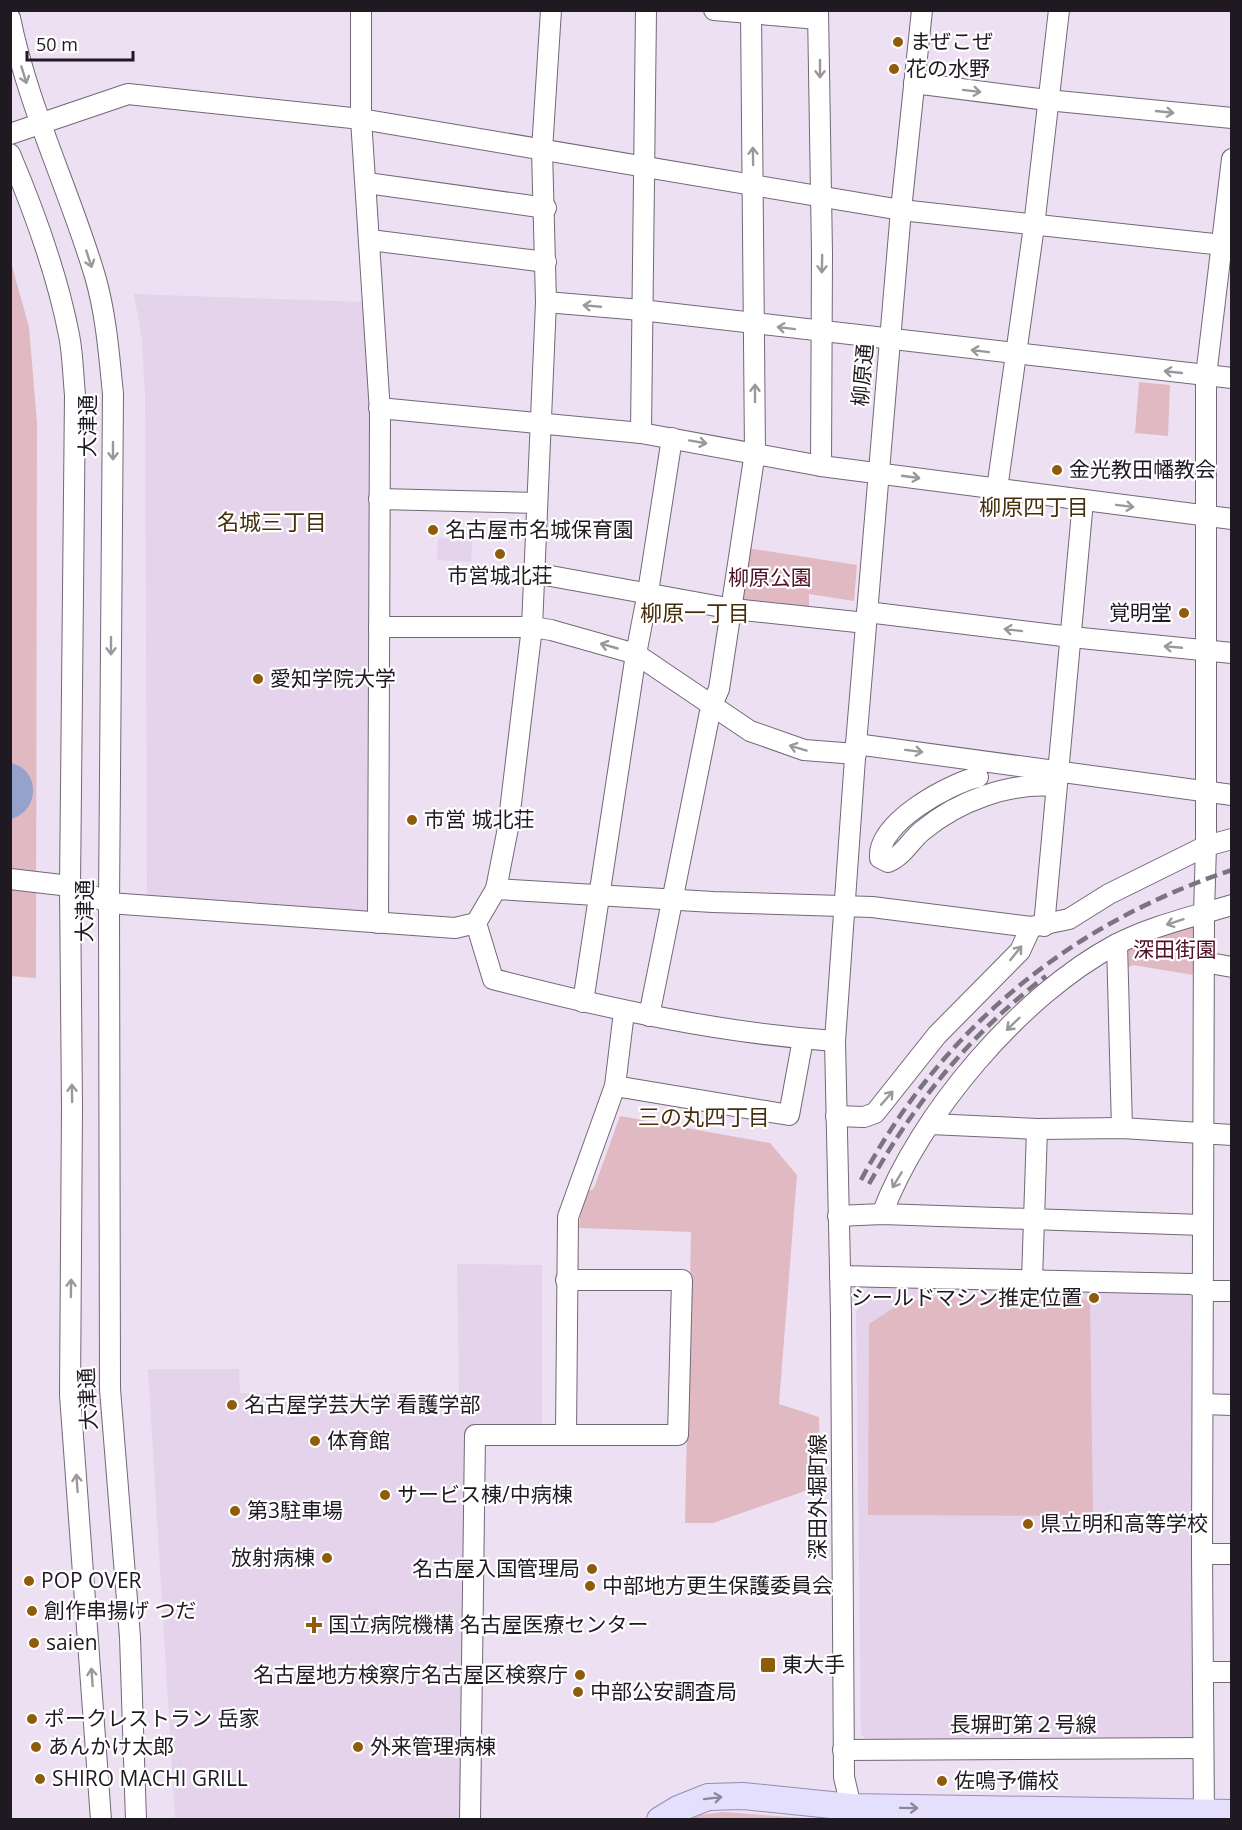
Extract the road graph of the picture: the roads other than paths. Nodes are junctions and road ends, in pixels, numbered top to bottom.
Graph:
1 (361, 10) edge
2 (551, 10) edge
3 (646, 10) edge
4 (714, 10) edge
5 (922, 10) edge
6 (1059, 10) edge
7 (751, 12) edge
8 (818, 15) edge
9 (10, 18) edge
10 (914, 83) junction
11 (1047, 100) junction
12 (1232, 118) edge
13 (361, 119) junction
14 (42, 123) junction
15 (10, 134) edge
16 (542, 150) junction
17 (10, 154) edge
18 (1232, 159) edge
19 (642, 167) junction
20 (366, 183) junction
21 (753, 185) junction
22 (820, 197) junction
23 (546, 208) junction
24 (901, 210) junction
25 (1034, 225) junction
26 (370, 240) junction
27 (1227, 246) edge
28 (546, 262) junction
29 (546, 302) junction
30 (642, 310) junction
31 (755, 324) junction
32 (821, 332) junction
33 (890, 340) junction
34 (1015, 355) junction
35 (1206, 376) junction
36 (1232, 378) edge
37 (379, 408) junction
38 (541, 422) junction
39 (641, 433) junction
40 (672, 438) junction
41 (754, 452) junction
42 (821, 466) junction
43 (879, 473) junction
44 (997, 489) junction
45 (379, 499) junction
46 (1083, 501) junction
47 (537, 503) junction
48 (1206, 516) junction
49 (1232, 519) edge
50 (534, 573) junction
51 (648, 592) junction
52 (733, 609) junction
53 (867, 617) junction
54 (379, 627) junction
55 (532, 627) junction
56 (1071, 637) junction
57 (1206, 650) junction
58 (1232, 653) edge
59 (636, 654) junction
60 (711, 707) junction
61 (856, 749) junction
62 (979, 768) junction
63 (1057, 778) junction
64 (1204, 791) junction
65 (987, 795) junction
66 (1232, 795) edge
67 (1232, 840) edge
68 (1206, 846) junction
69 (10, 879) edge
70 (70, 886) junction
71 (496, 889) junction
72 (600, 894) junction
73 (672, 899) junction
74 (109, 903) junction
75 (1232, 905) edge
76 (845, 907) junction
77 (1204, 914) junction
78 (378, 923) junction
79 (476, 923) junction
80 (1037, 926) junction
81 (1117, 944) junction
82 (1204, 962) junction
83 (1232, 967) edge
84 (583, 1002) junction
85 (624, 1012) junction
86 (649, 1016) junction
87 (803, 1039) junction
88 (835, 1041) junction
89 (615, 1086) junction
90 (836, 1116) junction
91 (930, 1124) junction
92 (1122, 1128) junction
93 (1037, 1129) junction
94 (1202, 1133) junction
95 (1232, 1135) edge
96 (882, 1214) junction
97 (838, 1216) junction
98 (1033, 1218) junction
99 (1202, 1225) junction
100 (840, 1276) junction
101 (566, 1280) junction
102 (1032, 1280) junction
103 (1202, 1287) junction
104 (1232, 1292) edge
105 (1203, 1404) junction
106 (1232, 1405) edge
107 (566, 1434) junction
108 (1202, 1554) junction
109 (1232, 1554) edge
110 (1203, 1672) junction
111 (1232, 1672) edge
112 (1203, 1748) junction
113 (843, 1750) junction
114 (855, 1813) edge
115 (1232, 1813) edge
116 (1204, 1816) edge
117 (101, 1820) edge
118 (136, 1820) edge
119 (470, 1820) edge
120 (660, 1820) edge

1 - 13 street
2 - 16 street
3 - 19 street
4 - 7 street
5 - 10 street, 柳原通
6 - 11 street
7 - 8 street
21 -> 7 street
8 -> 22 street
9 -> 14 street, 大津通
10 -> 11 street
10 - 24 street, 柳原通
11 -> 12 street
11 - 25 street
13 - 14 street
13 - 16 street
13 - 20 street
14 - 15 street
14 -> 74 street, 大津通
16 - 19 street
16 - 23 street
17 - 70 street, 大津通
18 - 27 street
19 - 21 street
19 - 30 street
20 - 23 street
20 - 26 street
21 - 22 street
21 - 31 street
22 - 24 street
22 -> 32 street
23 - 28 street
24 - 25 street
24 - 33 street, 柳原通
25 - 27 street
25 - 34 street
26 - 28 street
26 - 37 street
27 - 35 street
28 - 29 street
30 -> 29 street
29 - 38 street
30 - 31 street
30 - 39 street
32 -> 31 street
41 -> 31 street
32 - 33 street
32 - 42 street
34 -> 33 street
33 - 43 street, 柳原通
35 -> 34 street
34 - 44 street
35 - 36 street
35 - 48 street
37 - 38 street
37 - 45 street
38 - 39 street
38 - 47 street
39 - 40 street
40 -> 41 street
40 - 51 street
41 - 42 street
41 - 52 street
42 - 43 street
43 -> 44 street
43 - 53 street, 柳原通
44 - 46 street
45 - 47 street
45 - 54 street
46 -> 48 street
46 - 56 street
47 - 50 street
48 - 49 street
48 - 57 street
50 - 51 street
50 - 55 street
51 - 52 street
51 - 59 street
52 - 53 street
52 - 60 street
56 -> 53 street
53 - 61 street, 柳原通
54 - 55 street
54 - 78 street
59 -> 55 street
55 - 71 street
57 -> 56 street
56 - 63 street
57 - 58 street
57 - 64 street
59 - 60 street
59 - 72 street
61 -> 60 street
60 - 73 street
61 -> 62 street
61 - 76 street, 柳原通
62 - 63 street
62 - 65 street
62 - 65 street
63 - 64 street
63 - 65 street
63 - 80 street
64 - 66 street
64 - 68 street
67 - 68 street
68 - 77 street
68 - 80 street
69 - 70 street
70 - 74 street
117 -> 70 street, 大津通
71 - 72 street
71 - 79 street
72 - 73 street
72 - 84 street
73 - 76 street
73 - 86 street
74 - 78 street
74 - 118 street, 大津通
75 - 77 street
76 - 80 street
76 - 88 street, 柳原通
77 -> 81 street
77 - 82 street
78 - 79 street
79 - 84 street
90 -> 80 street
81 -> 91 street
81 - 92 street
82 - 83 street
82 - 94 street
84 - 85 street
85 - 86 street
85 - 89 street
86 - 87 street
87 - 88 street
87 - 89 street
88 - 90 street, 深田外堀町線
89 - 101 street
90 - 97 street, 深田外堀町線
91 - 93 street
91 -> 96 street
92 - 93 street
92 - 94 street
93 - 98 street
94 - 95 street
94 - 99 street
96 - 97 street
96 - 98 street
97 - 100 street, 深田外堀町線
98 - 99 street
98 - 102 street
99 - 103 street
100 - 102 street
100 - 113 street, 深田外堀町線
101 - 107 street
101 - 107 street
102 - 103 street
103 - 104 street
103 - 105 street
105 - 106 street
105 - 108 street
107 - 119 street
108 - 109 street
108 - 110 street
110 - 111 street
110 - 112 street
112 - 113 street, 長塀町第２号線
112 - 116 street
113 - 114 street, 深田外堀町線
114 -> 116 main road
120 -> 114 main road
115 - 116 main road

